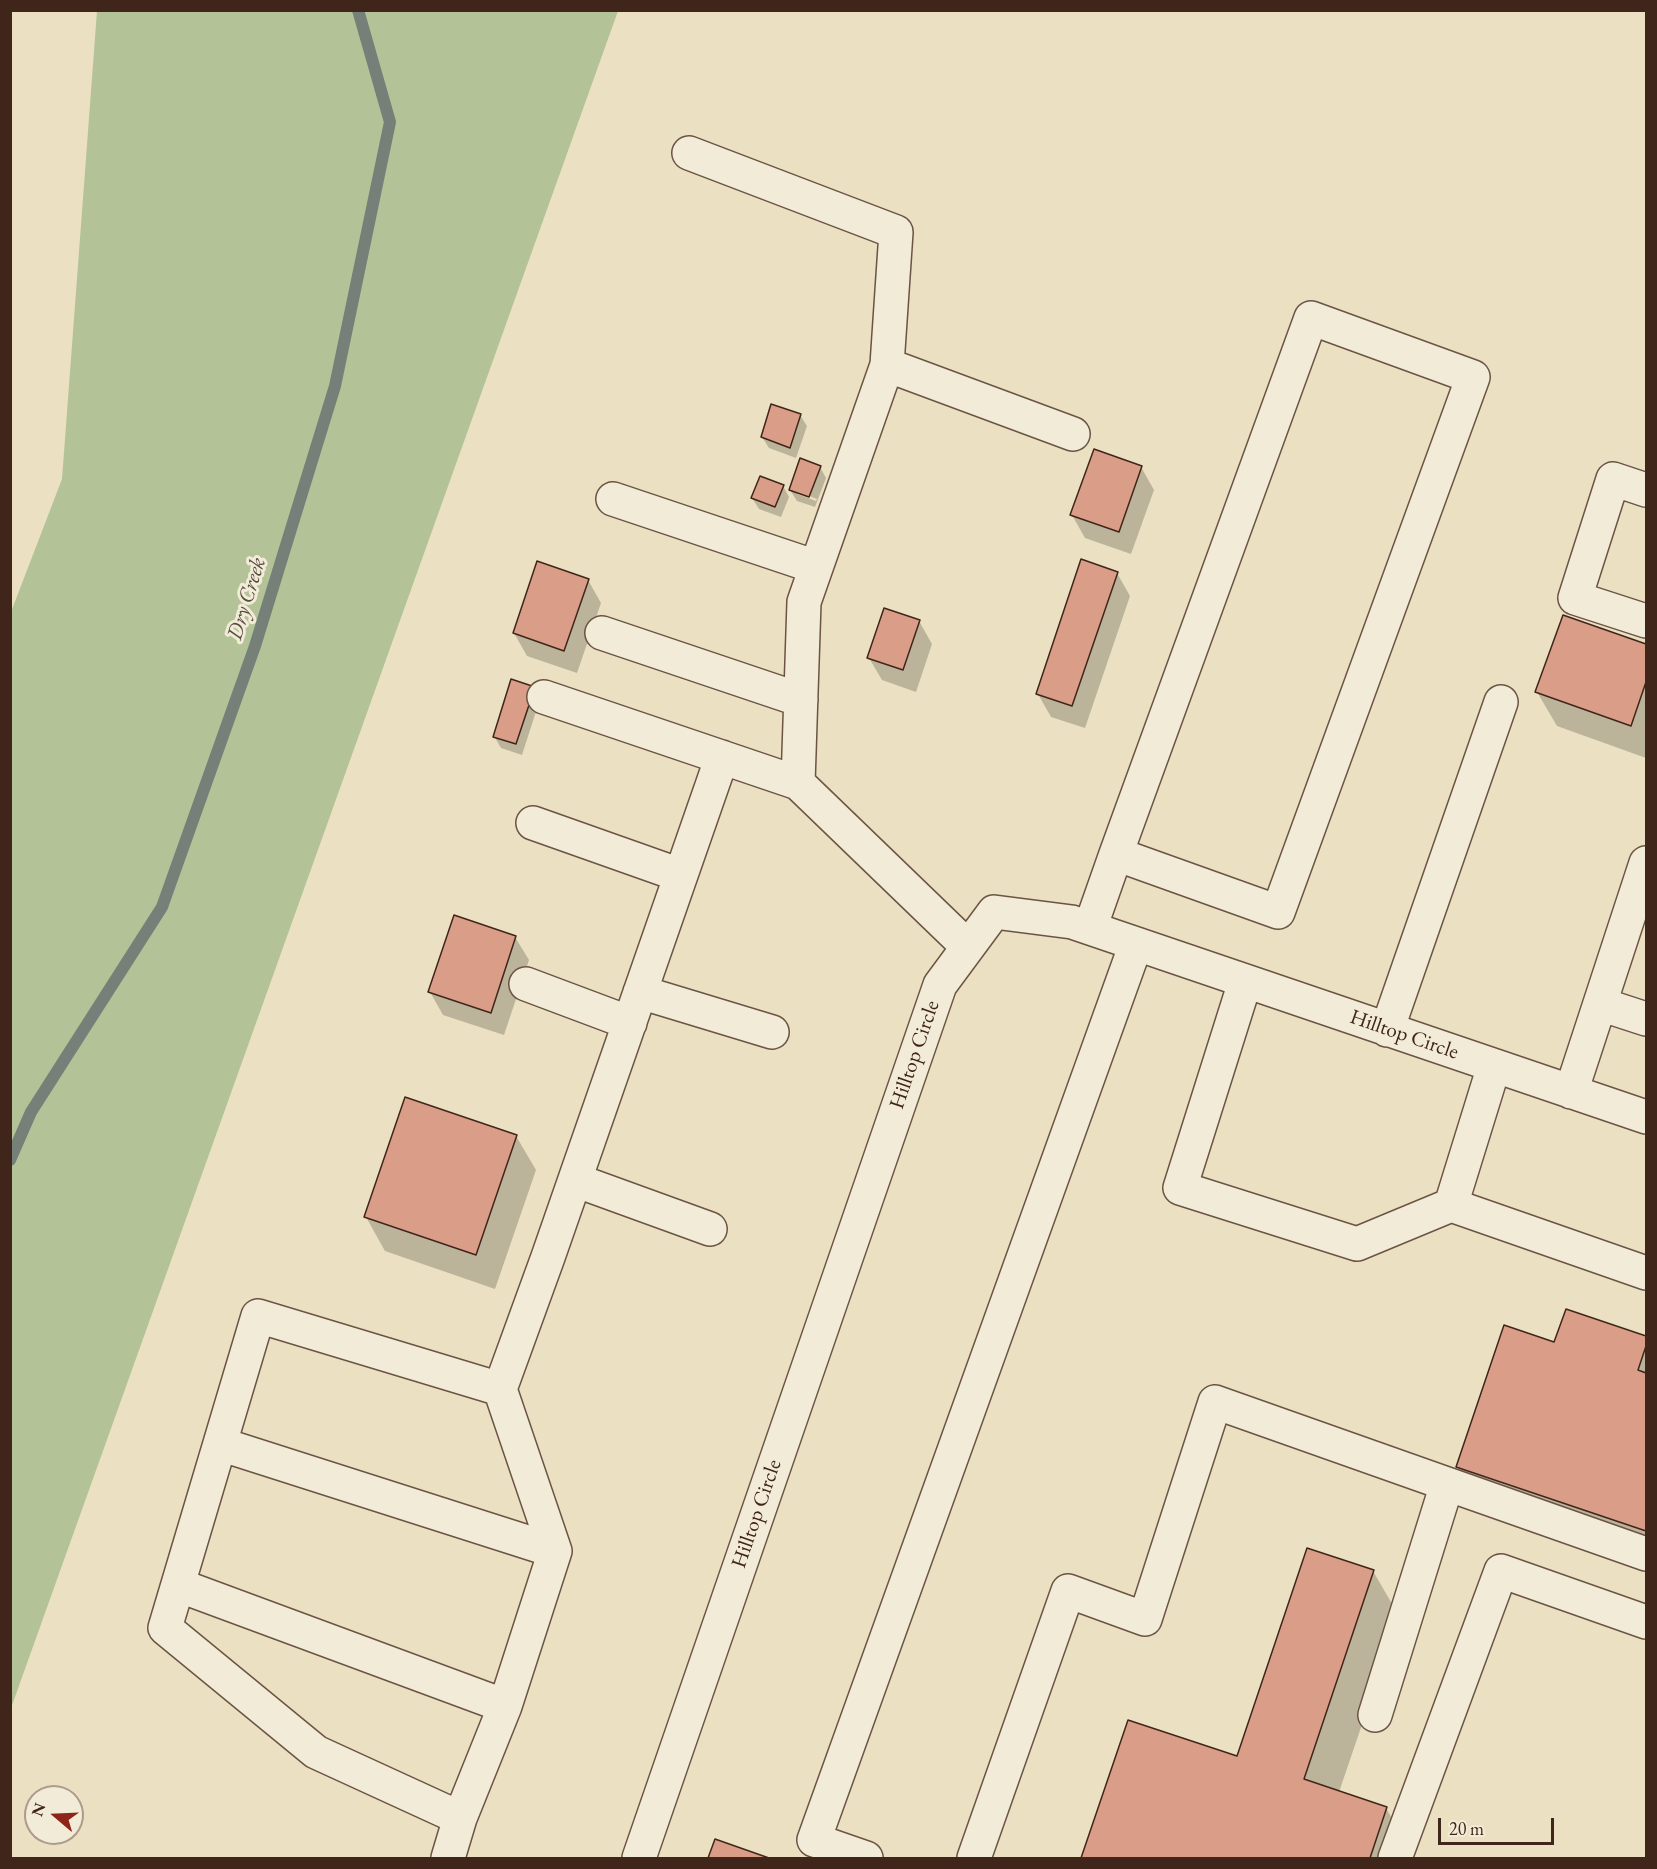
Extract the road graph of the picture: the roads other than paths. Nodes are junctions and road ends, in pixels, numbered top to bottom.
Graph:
1 (689, 153) dead end
2 (887, 365) junction
3 (1073, 434) dead end
4 (1647, 490) edge
5 (613, 499) dead end
6 (816, 567) junction
7 (1647, 621) edge
8 (602, 633) dead end
9 (544, 697) dead end
10 (801, 700) junction
11 (1501, 702) dead end
12 (722, 757) junction
13 (798, 783) junction
14 (533, 823) dead end
15 (1116, 854) junction
16 (1647, 863) edge
17 (681, 875) junction
18 (1090, 928) junction
19 (1136, 944) junction
20 (968, 947) junction
21 (1245, 982) junction
22 (526, 984) dead end
23 (640, 992) junction
24 (1600, 1004) junction
25 (1647, 1019) edge
26 (630, 1023) junction
27 (1387, 1030) junction
28 (772, 1032) dead end
29 (1494, 1066) junction
30 (1571, 1092) junction
31 (1647, 1117) edge
32 (575, 1180) junction
33 (1450, 1205) junction
34 (710, 1229) dead end
35 (1647, 1273) edge
36 (500, 1389) junction
37 (220, 1444) junction
38 (1447, 1484) junction
39 (555, 1551) junction
40 (1647, 1554) edge
41 (178, 1585) junction
42 (1647, 1622) edge
43 (505, 1706) junction
44 (1375, 1715) dead end
45 (460, 1818) junction
46 (448, 1858) edge
47 (639, 1858) edge
48 (866, 1858) edge
49 (974, 1858) edge
50 (1395, 1858) edge

1 - 2 street
2 - 3 street
2 - 6 street
4 - 7 street
5 - 6 street
6 - 10 street
8 - 10 street
9 - 12 street
10 - 13 street
11 - 27 street
12 - 13 street
12 - 17 street
13 - 20 street
14 - 17 street
15 - 15 street
15 - 18 street
16 - 24 street
17 - 23 street
18 - 19 street, Hilltop Circle
18 - 20 street, Hilltop Circle
19 - 21 street, Hilltop Circle
19 - 48 street
20 - 47 street, Hilltop Circle
21 - 27 street, Hilltop Circle
21 - 33 street
22 - 26 street
23 - 26 street
23 - 28 street
24 - 25 street
24 - 30 street
26 - 32 street
27 - 29 street, Hilltop Circle
29 - 30 street, Hilltop Circle
29 - 33 street
30 - 31 street, Hilltop Circle
32 - 34 street
32 - 36 street
33 - 35 street
36 - 37 street
36 - 39 street
37 - 39 street
37 - 41 street
38 - 40 street
38 - 44 street
38 - 49 street
39 - 43 street
41 - 43 street
41 - 45 street
42 - 50 street
43 - 45 street
45 - 46 street

